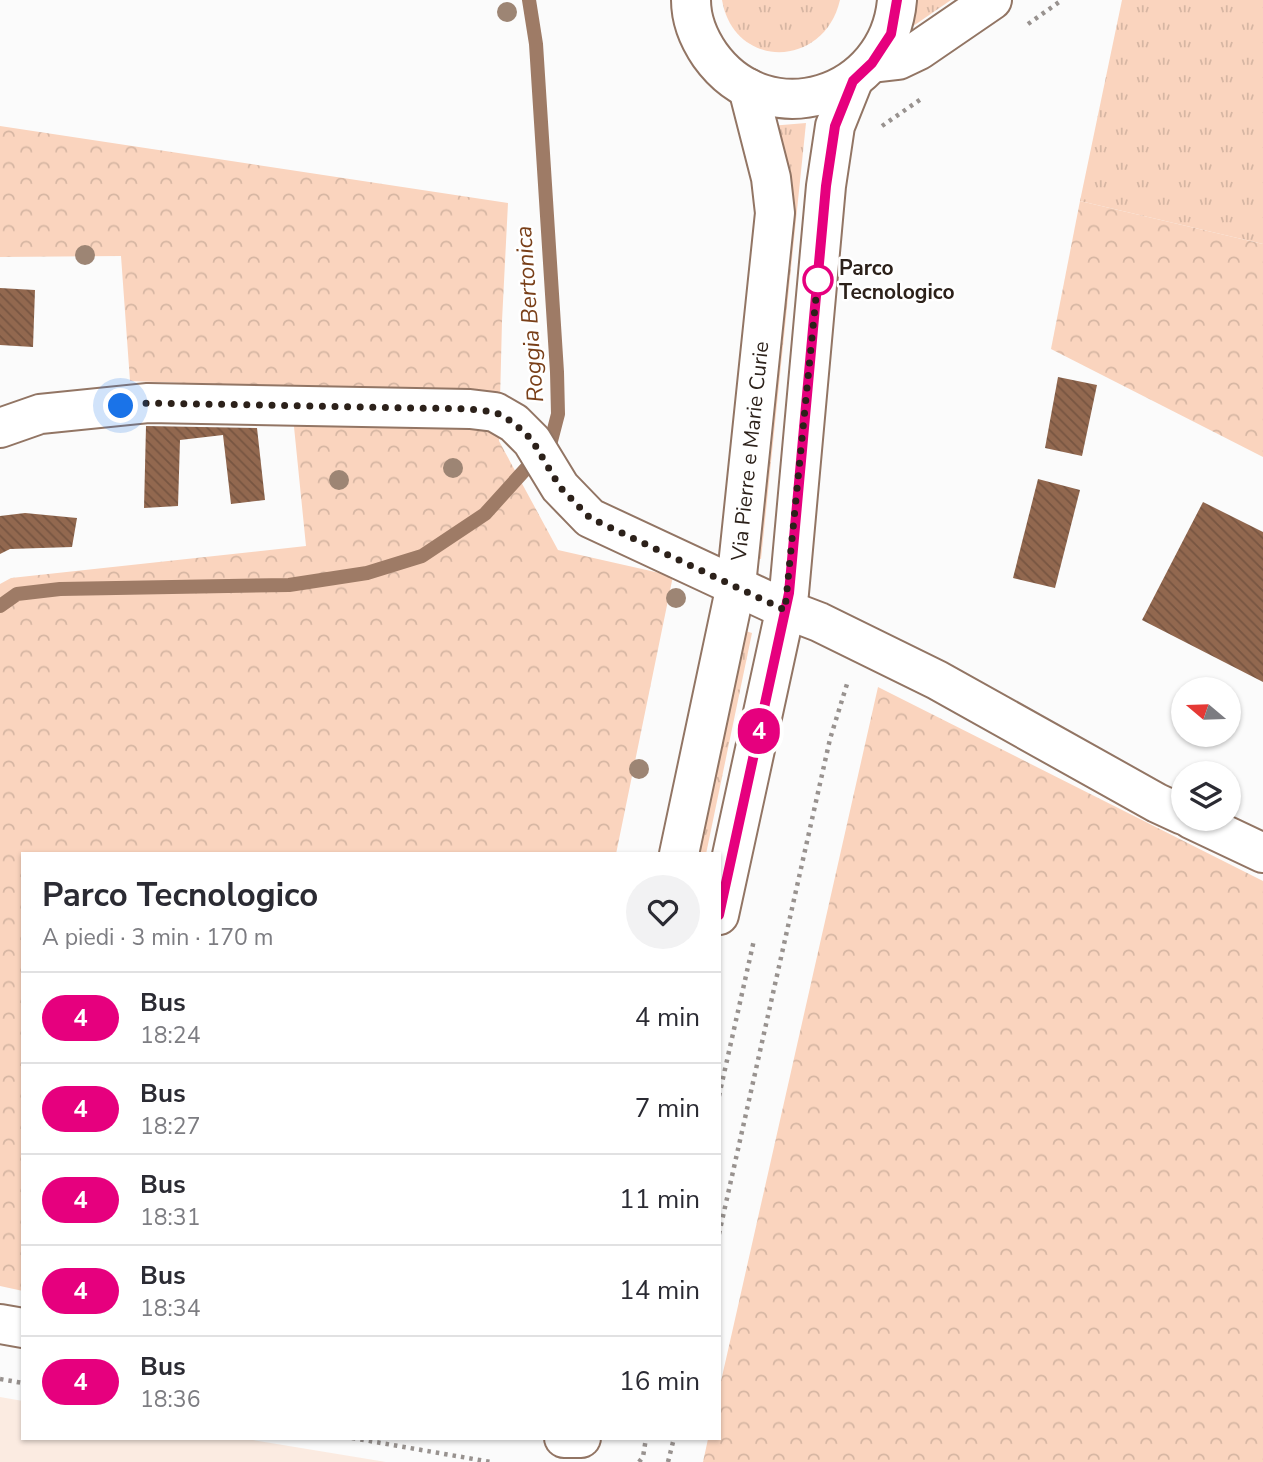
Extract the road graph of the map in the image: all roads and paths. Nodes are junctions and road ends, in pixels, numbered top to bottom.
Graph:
1 (691, 0) edge
2 (897, 0) edge
3 (992, 0) edge
4 (863, 72) junction
5 (748, 88) junction
6 (0, 428) edge
7 (736, 585) junction
8 (785, 610) junction
9 (864, 644) junction
10 (1171, 810) edge
11 (1216, 831) edge
12 (679, 852) edge
13 (1263, 853) edge
14 (721, 906) edge
15 (721, 1225) edge
16 (0, 1324) edge
17 (21, 1328) edge
18 (0, 1379) edge
19 (21, 1382) edge
20 (364, 1440) edge
21 (646, 1440) edge
22 (674, 1440) edge
23 (491, 1462) edge
24 (639, 1462) edge
25 (668, 1462) edge

1 - 5 street
2 - 4 street
3 - 4 street
4 - 5 street
4 - 8 street
5 - 7 street, Via Pierre e Marie Curie
6 - 7 street
7 - 8 street
7 - 12 street, Via Pierre e Marie Curie
8 - 9 street
8 - 14 street
9 - 10 street
9 - 15 path
11 - 13 street
16 - 17 street
18 - 19 path
20 - 23 path
21 - 24 path
22 - 25 path

